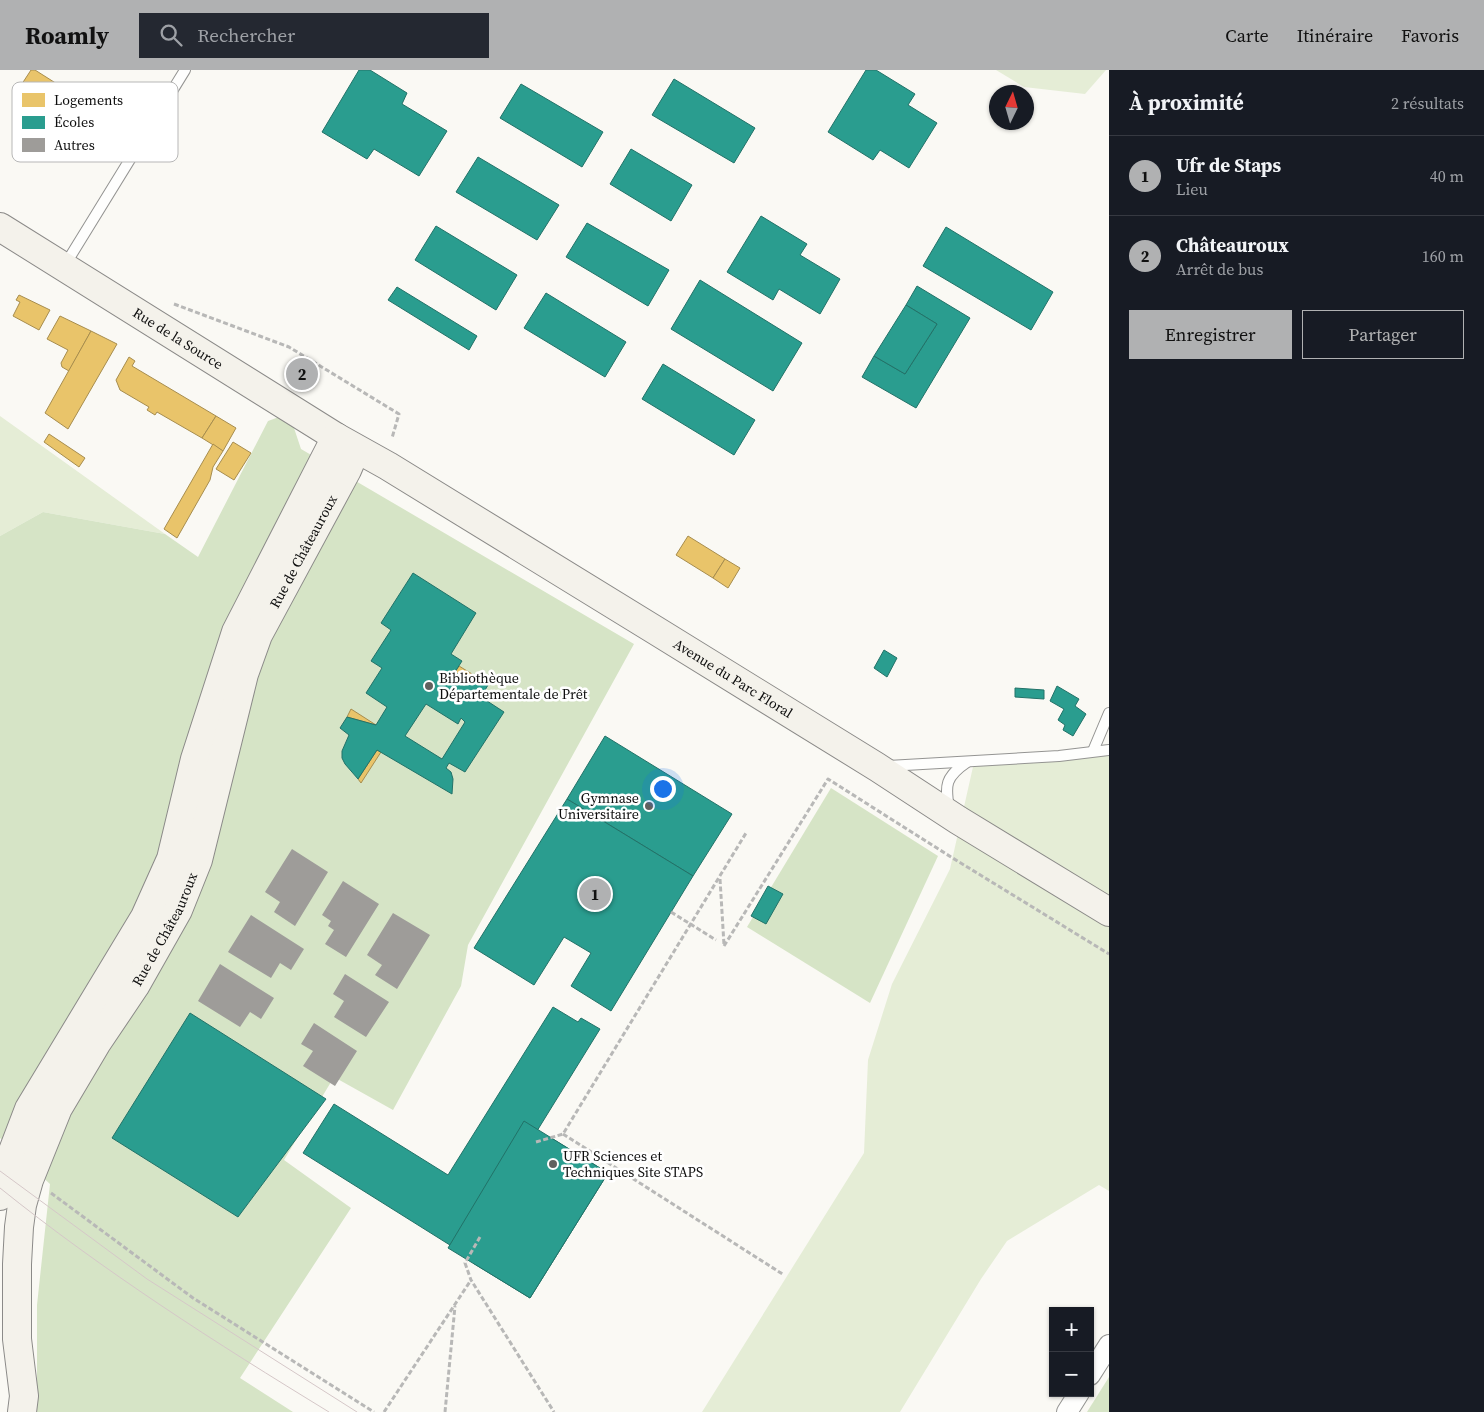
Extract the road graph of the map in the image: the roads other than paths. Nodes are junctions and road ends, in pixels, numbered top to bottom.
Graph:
1 (185, 70) edge
2 (178, 82) edge
3 (128, 162) edge
4 (0, 227) edge
5 (64, 267) junction
6 (346, 443) junction
7 (1109, 713) edge
8 (1109, 750) edge
9 (1093, 751) junction
10 (968, 761) junction
11 (877, 767) junction
12 (950, 815) junction
13 (1109, 912) edge
14 (0, 1196) edge
15 (1109, 1345) edge
16 (1094, 1369) edge
17 (1076, 1397) edge
18 (22, 1412) edge
19 (1067, 1412) edge

1 - 2 lane
3 - 5 lane
4 - 5 street, Rue de la Source
5 - 6 street, Rue de la Source
6 - 11 street, Avenue du Parc Floral
6 - 14 street, Rue de Châteauroux
6 - 18 street, Rue de Châteauroux
7 - 9 lane
8 - 9 lane
9 - 10 lane
10 - 11 lane
10 - 12 lane
11 - 12 street, Avenue du Parc Floral
12 - 13 street, Avenue du Parc Floral
15 - 16 street
17 - 19 street

